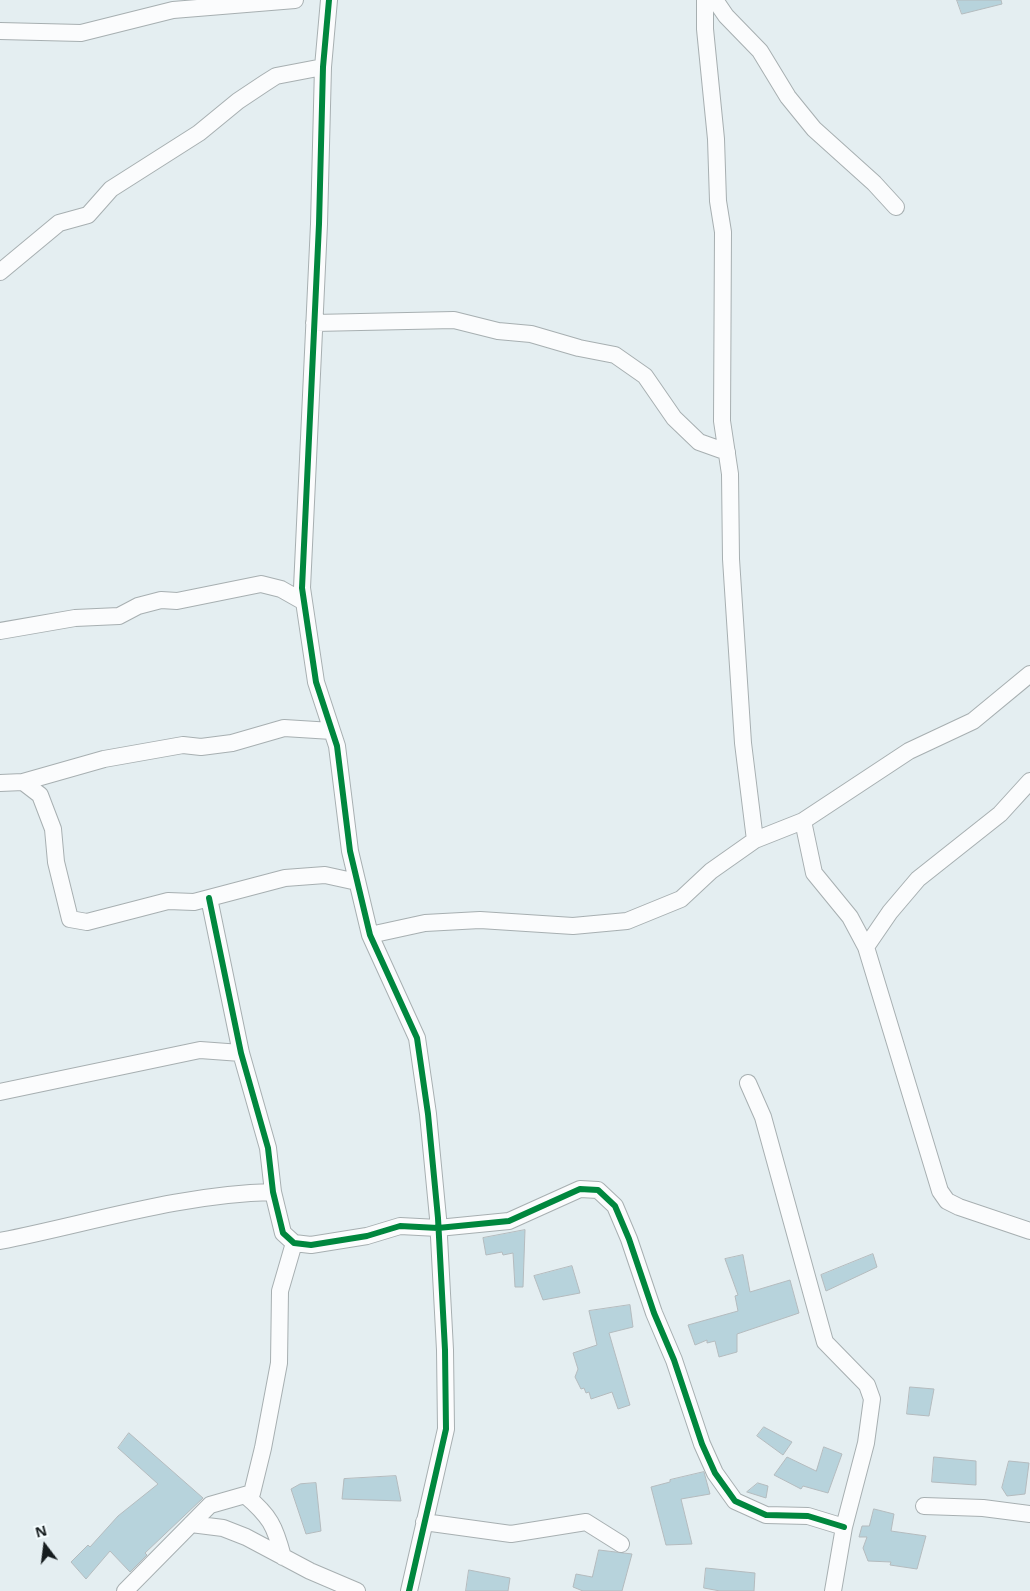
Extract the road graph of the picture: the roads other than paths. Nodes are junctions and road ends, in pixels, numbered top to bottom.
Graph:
1 (295, 0) edge
2 (329, 0) edge
3 (705, 0) edge
4 (715, 0) edge
5 (0, 31) edge
6 (323, 67) junction
7 (896, 207) dead end
8 (0, 272) edge
9 (314, 323) junction
10 (727, 452) junction
11 (304, 602) junction
12 (0, 631) edge
13 (1030, 674) edge
14 (332, 730) junction
15 (1030, 781) edge
16 (24, 782) junction
17 (0, 783) edge
18 (803, 821) junction
19 (755, 840) junction
20 (358, 882) junction
21 (209, 898) junction
22 (370, 935) junction
23 (866, 948) junction
24 (241, 1053) junction
25 (748, 1083) dead end
26 (0, 1092) edge
27 (273, 1192) junction
28 (438, 1228) junction
29 (1030, 1231) edge
30 (0, 1241) edge
31 (294, 1243) junction
32 (245, 1495) junction
33 (924, 1506) dead end
34 (1030, 1514) edge
35 (424, 1522) junction
36 (191, 1524) junction
37 (844, 1527) junction
38 (621, 1544) dead end
39 (283, 1558) junction
40 (125, 1591) edge
41 (357, 1591) edge
42 (409, 1591) edge
43 (833, 1591) edge

1 - 5 street
2 - 6 street
3 - 10 street
4 - 7 street
6 - 8 street
6 - 9 street
9 - 10 street
9 - 11 street
10 - 19 street
11 - 12 street
11 - 14 street
13 - 18 street
14 - 16 street
14 - 20 street
15 - 23 street
16 - 17 street
16 - 21 street
18 - 19 street
18 - 23 street
19 - 22 street
20 - 21 street
20 - 22 street
21 - 24 street
22 - 28 street
23 - 29 street
24 - 26 street
24 - 27 street
25 - 37 street
27 - 30 street
27 - 31 street
28 - 31 street
28 - 35 street
28 - 37 street
31 - 32 street
32 - 36 street
32 - 39 street
33 - 34 street
35 - 38 street
35 - 42 street
36 - 39 street
36 - 40 street
37 - 43 street
39 - 41 street

